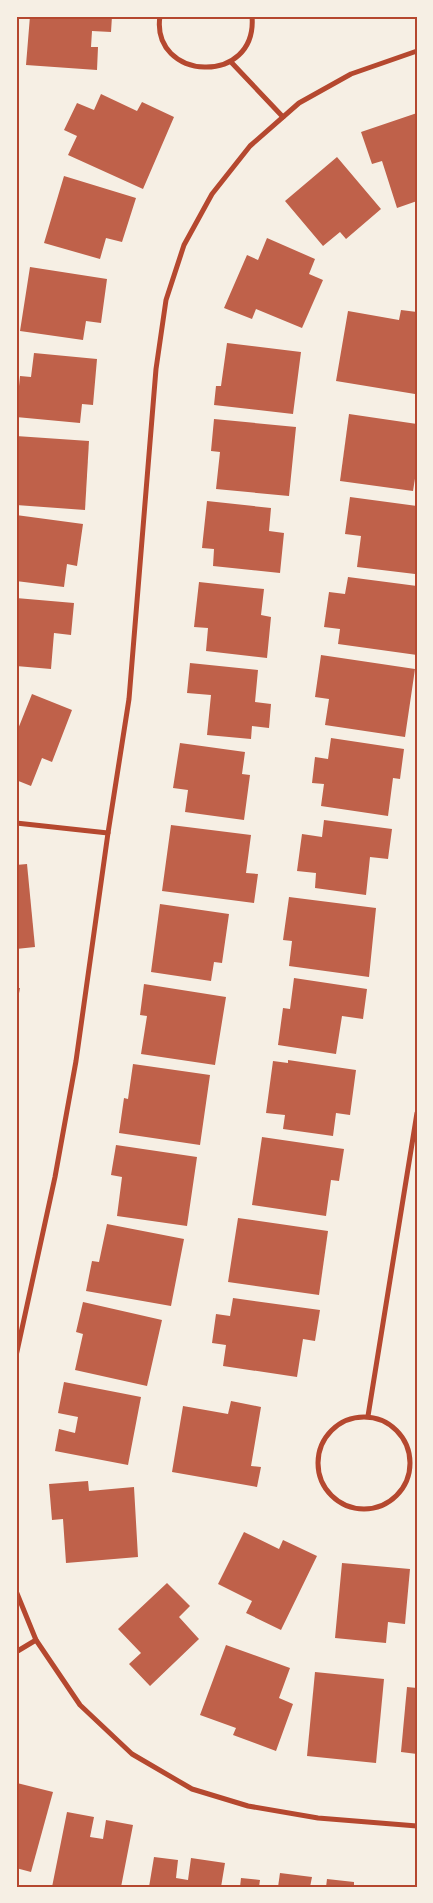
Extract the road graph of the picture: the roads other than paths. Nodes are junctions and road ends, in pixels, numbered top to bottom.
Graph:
1 (160, 16) edge
2 (252, 16) edge
3 (417, 51) edge
4 (231, 62) junction
5 (283, 117) junction
6 (16, 823) edge
7 (108, 833) junction
8 (417, 1113) edge
9 (16, 1356) edge
10 (368, 1416) junction
11 (16, 1591) edge
12 (36, 1640) junction
13 (16, 1652) edge
14 (417, 1826) edge

1 - 4 street
2 - 4 street
3 - 5 street
4 - 5 street
5 - 7 street
6 - 7 street
7 - 9 street
8 - 10 street
10 - 10 street
11 - 12 street
12 - 13 street
12 - 14 street

